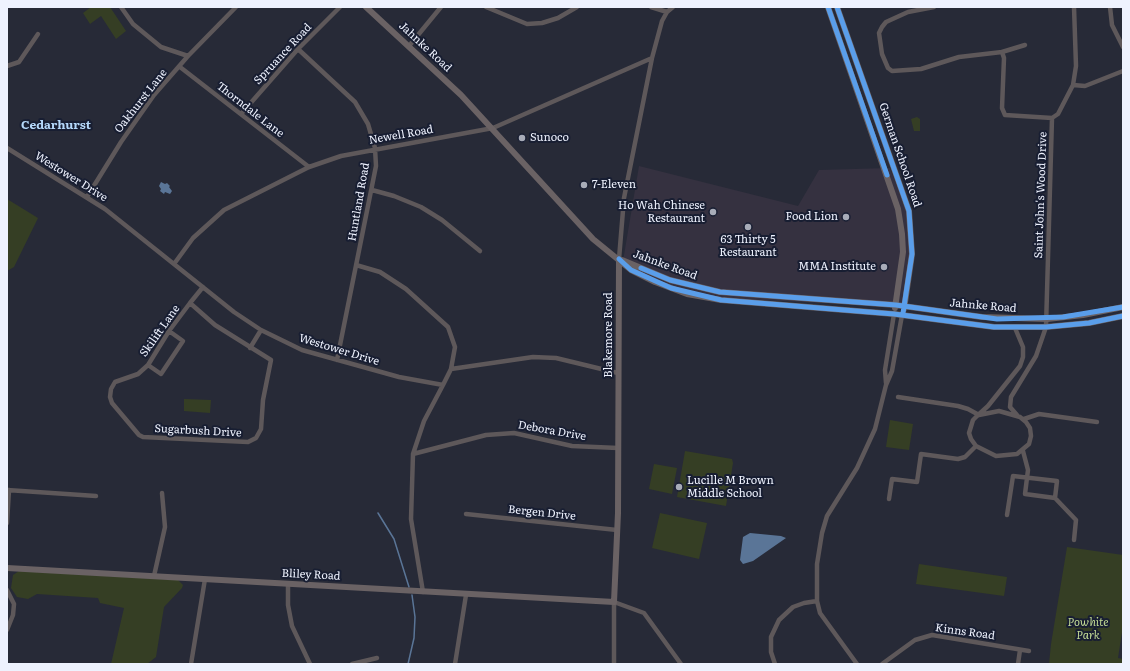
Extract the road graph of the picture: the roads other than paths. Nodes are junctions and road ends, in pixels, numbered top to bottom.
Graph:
1 (121, 7) edge
2 (340, 7) edge
3 (366, 7) edge
4 (441, 7) edge
5 (486, 7) edge
6 (577, 7) edge
7 (651, 7) edge
8 (673, 7) edge
9 (828, 7) edge
10 (838, 7) edge
11 (934, 7) edge
12 (1074, 7) edge
13 (1110, 7) edge
14 (233, 8) edge
15 (667, 12) junction
16 (38, 34) dead end
17 (1025, 45) dead end
18 (409, 46) junction
19 (1123, 47) edge
20 (298, 50) junction
21 (1002, 52) junction
22 (188, 56) junction
23 (652, 58) junction
24 (7, 66) edge
25 (180, 67) junction
26 (1123, 72) edge
27 (1073, 85) junction
28 (241, 114) junction
29 (1052, 118) junction
30 (493, 128) junction
31 (7, 148) edge
32 (375, 148) junction
33 (309, 167) junction
34 (372, 190) junction
35 (87, 197) junction
36 (480, 251) dead end
37 (619, 259) junction
38 (174, 264) junction
39 (356, 265) junction
40 (203, 287) junction
41 (190, 303) junction
42 (896, 306) junction
43 (904, 306) junction
44 (1123, 307) edge
45 (894, 314) junction
46 (902, 315) junction
47 (1123, 316) edge
48 (1047, 319) junction
49 (1046, 327) junction
50 (1015, 328) junction
51 (261, 330) junction
52 (169, 331) junction
53 (250, 348) junction
54 (337, 360) junction
55 (1033, 361) junction
56 (148, 365) junction
57 (451, 369) junction
58 (1017, 372) junction
59 (618, 373) junction
60 (443, 385) junction
61 (886, 385) junction
62 (110, 397) joint
63 (898, 397) dead end
64 (979, 415) junction
65 (1016, 415) junction
66 (1024, 420) junction
67 (1097, 422) dead end
68 (976, 446) junction
69 (618, 448) junction
70 (1023, 451) junction
71 (413, 454) junction
72 (1028, 477) junction
73 (8, 490) edge
74 (162, 493) dead end
75 (96, 496) dead end
76 (1055, 498) junction
77 (888, 499) dead end
78 (466, 514) dead end
79 (1007, 515) dead end
80 (7, 523) edge
81 (617, 530) junction
82 (1074, 540) dead end
83 (7, 568) edge
84 (154, 576) junction
85 (205, 579) junction
86 (288, 584) junction
87 (7, 590) edge
88 (423, 592) junction
89 (466, 595) junction
90 (817, 601) junction
91 (614, 602) junction
92 (7, 630) edge
93 (1020, 650) junction
94 (1029, 651) dead end
95 (377, 658) dead end
96 (191, 664) edge
97 (310, 664) edge
98 (352, 664) edge
99 (455, 664) edge
100 (614, 664) edge
101 (681, 664) edge
102 (775, 664) edge
103 (857, 664) edge
104 (882, 664) edge
105 (1018, 664) edge

1 - 22 street
2 - 20 street, Spruance Road
3 - 18 street, Jahnke Road
4 - 18 street
5 - 6 street
7 - 15 street
8 - 15 street
9 - 42 street, German School Road
10 - 43 street, German School Road
11 - 21 street
12 - 27 street, Saint John's Wood Drive
13 - 19 street
14 - 22 street, Oakhurst Lane
15 - 23 street, Blakemore Road
16 - 24 street
17 - 21 street
18 - 30 street, Jahnke Road
20 - 28 street, Spruance Road
20 - 32 street, Huntland Road
21 - 29 street
22 - 25 street, Oakhurst Lane
23 - 30 street, Newell Road
23 - 37 street, Blakemore Road
25 - 28 street, Thorndale Lane
25 - 35 street, Oakhurst Lane
26 - 27 street
27 - 29 street, Saint John's Wood Drive
28 - 33 street, Thorndale Lane
29 - 48 street, Saint John's Wood Drive
30 - 32 street, Newell Road
30 - 37 street, Jahnke Road
31 - 35 street, Westower Drive
32 - 33 street, Newell Road
32 - 34 street, Huntland Road
33 - 38 street, Newell Road
34 - 36 street
34 - 39 street, Huntland Road
35 - 38 street, Westower Drive
37 - 42 street, Jahnke Road
37 - 45 street, Jahnke Road
37 - 59 street, Blakemore Road
38 - 40 street, Westower Drive
39 - 54 street, Huntland Road
39 - 57 street
40 - 41 street, Skilift Lane
40 - 51 street, Westower Drive
41 - 52 street, Skilift Lane
41 - 53 street
42 - 43 street, Jahnke Road
42 - 45 street, German School Road
43 - 46 street, German School Road
43 - 48 street, Jahnke Road
44 - 48 street, Jahnke Road
45 - 46 street, Jahnke Road
45 - 61 street, German School Road
46 - 50 street, Jahnke Road
46 - 61 street, German School Road
47 - 49 street, Jahnke Road
48 - 49 street, Saint John's Wood Drive
49 - 50 street, Jahnke Road
49 - 55 street, Saint John's Wood Drive
50 - 58 street
51 - 53 street
51 - 54 street, Westower Drive
52 - 56 street, Skilift Lane
52 - 56 street
53 - 62 street, Sugarbush Drive
54 - 60 street, Westower Drive
55 - 58 street
55 - 65 street, Saint John's Wood Drive
56 - 62 street, Skilift Lane
57 - 59 street
57 - 60 street
58 - 64 street
59 - 69 street, Blakemore Road
60 - 71 street
61 - 90 street, German School Road
63 - 64 street
64 - 65 street
64 - 68 street
65 - 66 street
66 - 67 street
66 - 70 street
68 - 70 street
68 - 77 street
69 - 71 street, Debora Drive
69 - 81 street, Blakemore Road
70 - 72 street
71 - 88 street
72 - 76 street
72 - 76 street
72 - 79 street
73 - 75 street
73 - 80 street
74 - 84 street
76 - 82 street
78 - 81 street, Bergen Drive
81 - 91 street, Blakemore Road
83 - 84 street, Bliley Road
84 - 85 street, Bliley Road
85 - 86 street, Bliley Road
85 - 96 street
86 - 88 street, Bliley Road
86 - 97 street
87 - 92 street
88 - 89 street, Bliley Road
89 - 91 street, Bliley Road
89 - 99 street
90 - 102 street
90 - 103 street, German School Road
91 - 100 street, Blakemore Road
91 - 101 street
93 - 94 street, Kinns Road
93 - 104 street, Kinns Road
93 - 105 street
95 - 98 street

